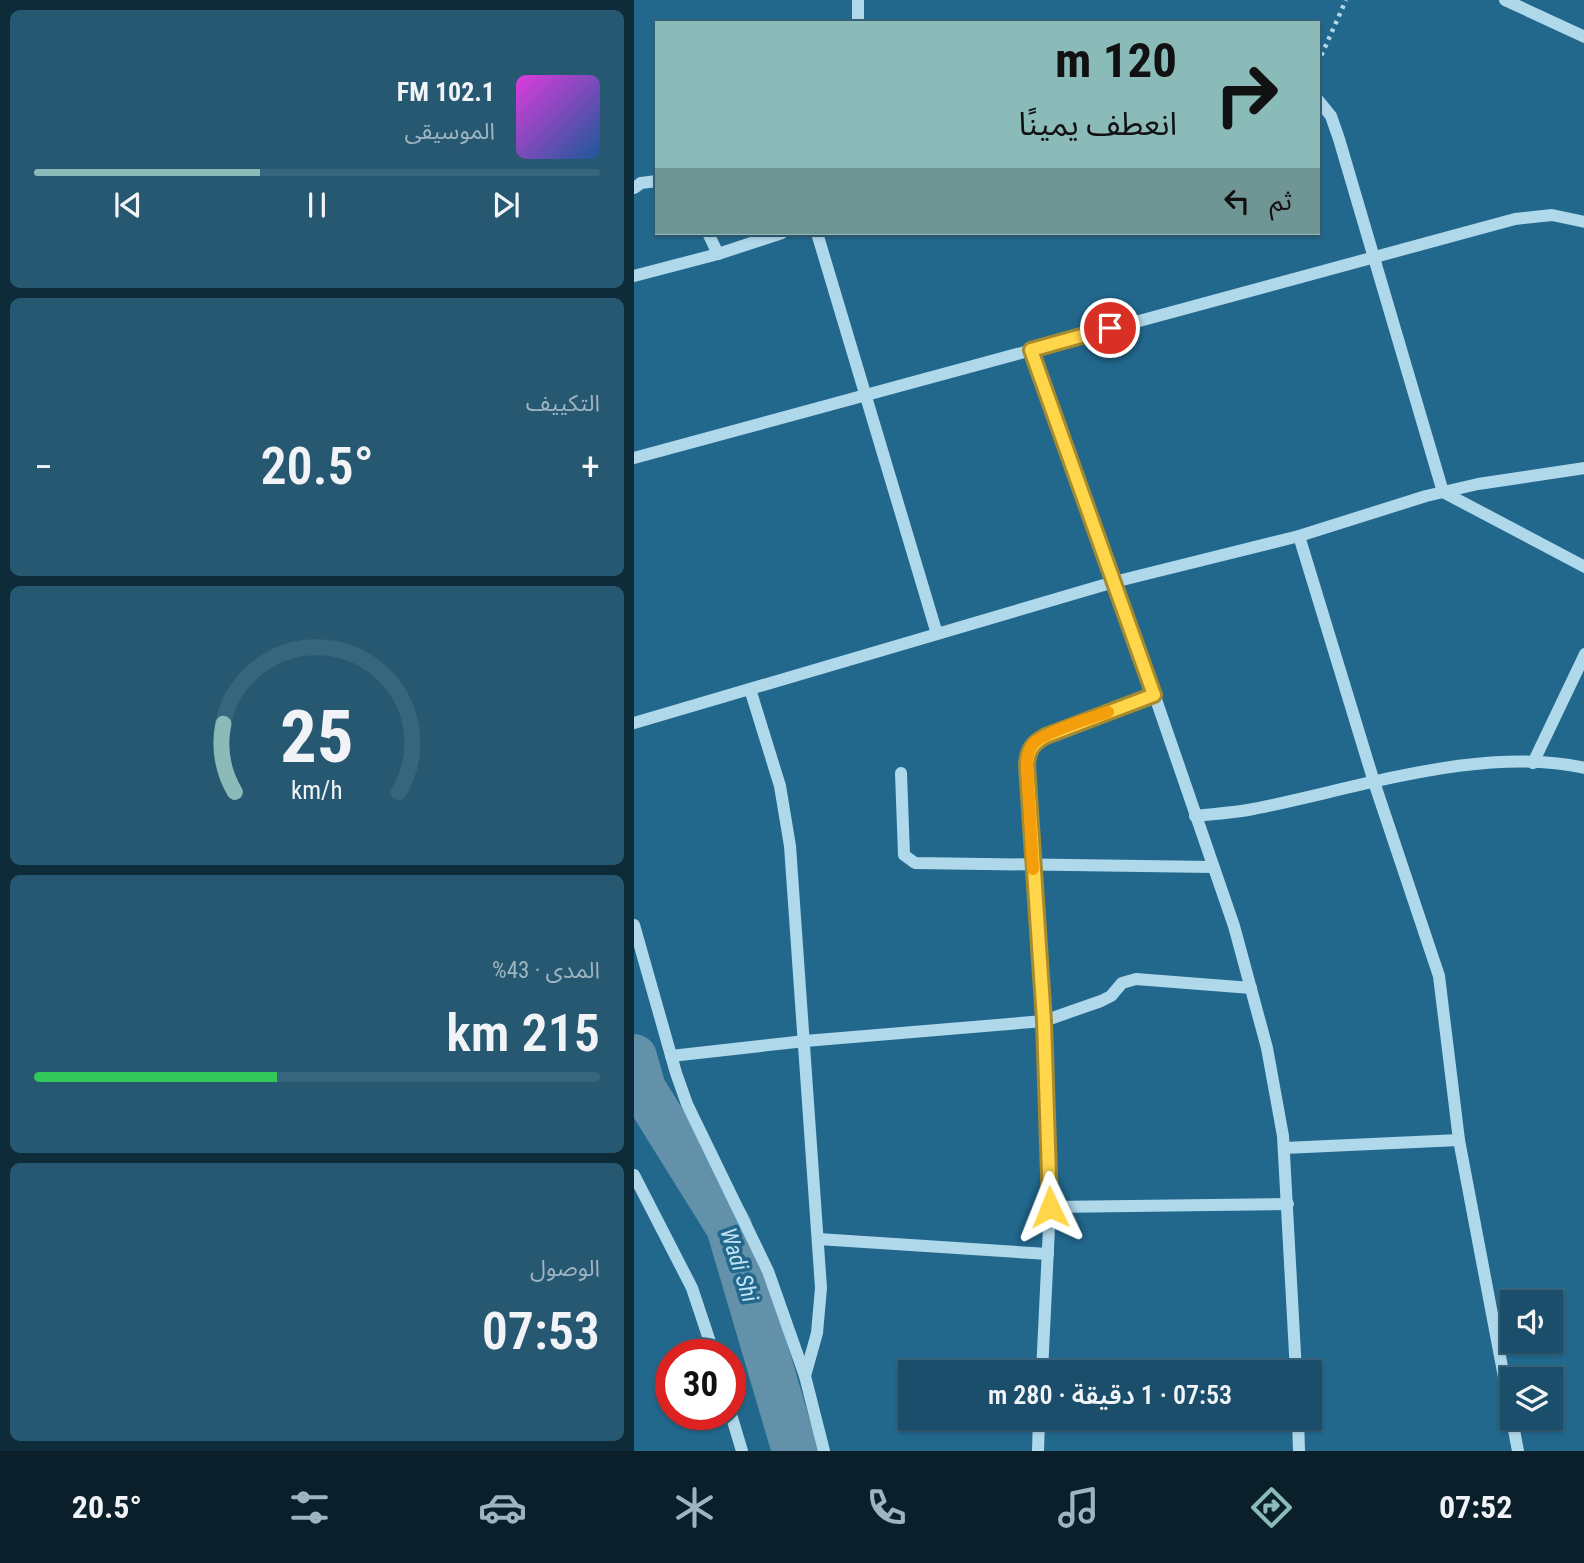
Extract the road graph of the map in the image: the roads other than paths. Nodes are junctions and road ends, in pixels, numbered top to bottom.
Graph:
1 (857, 0) edge
2 (1505, 0) edge
3 (858, 21) edge
4 (1584, 37) edge
5 (1320, 102) edge
6 (655, 181) edge
7 (634, 188) edge
8 (1584, 222) edge
9 (709, 235) edge
10 (776, 235) edge
11 (818, 235) edge
12 (718, 254) junction
13 (1374, 256) junction
14 (634, 276) edge
15 (1031, 350) junction
16 (866, 395) junction
17 (634, 458) edge
18 (1584, 468) edge
19 (1443, 492) junction
20 (1299, 536) junction
21 (1584, 566) edge
22 (1114, 582) junction
23 (937, 634) junction
24 (1584, 654) edge
25 (750, 689) junction
26 (1154, 695) junction
27 (634, 723) edge
28 (1533, 763) junction
29 (1584, 768) edge
30 (901, 773) dead end
31 (1374, 782) junction
32 (1195, 816) junction
33 (1033, 866) junction
34 (1213, 867) junction
35 (634, 925) edge
36 (1251, 988) junction
37 (1044, 1021) junction
38 (805, 1041) junction
39 (671, 1056) junction
40 (1459, 1140) junction
41 (1284, 1148) junction
42 (634, 1175) edge
43 (1288, 1203) junction
44 (1050, 1207) junction
45 (818, 1239) junction
46 (1048, 1254) junction
47 (709, 1339) edge
48 (1043, 1360) edge
49 (1295, 1360) edge
50 (805, 1376) junction
51 (736, 1430) edge
52 (1039, 1430) edge
53 (1298, 1430) edge
54 (742, 1451) edge
55 (824, 1451) edge
56 (1038, 1451) edge
57 (1299, 1451) edge
58 (1518, 1451) edge

1 - 3 street
2 - 4 street
5 - 13 street
6 - 7 street
8 - 13 street
9 - 12 street
10 - 12 street
11 - 16 street
12 - 14 street
13 - 15 street
13 - 19 street
15 - 16 street
15 - 22 street
16 - 17 street
16 - 23 street
18 - 19 street
19 - 20 street
19 - 21 street
20 - 22 street
20 - 31 street
22 - 23 street
22 - 26 street
23 - 25 street
24 - 28 street
25 - 27 street
25 - 38 street
26 - 32 street
26 - 33 street
28 - 29 street
28 - 31 street
30 - 33 street
31 - 32 street
31 - 40 street
32 - 34 street
33 - 34 street
33 - 37 street
34 - 36 street
35 - 39 street
36 - 37 street
36 - 41 street
37 - 38 street
37 - 44 street
38 - 39 street
38 - 45 street
39 - 50 street
40 - 41 street
40 - 58 street
41 - 43 street
42 - 47 street
43 - 44 street
43 - 49 street
44 - 46 street
45 - 46 street
45 - 50 street
46 - 48 street
50 - 55 street
51 - 54 street
52 - 56 street
53 - 57 street

